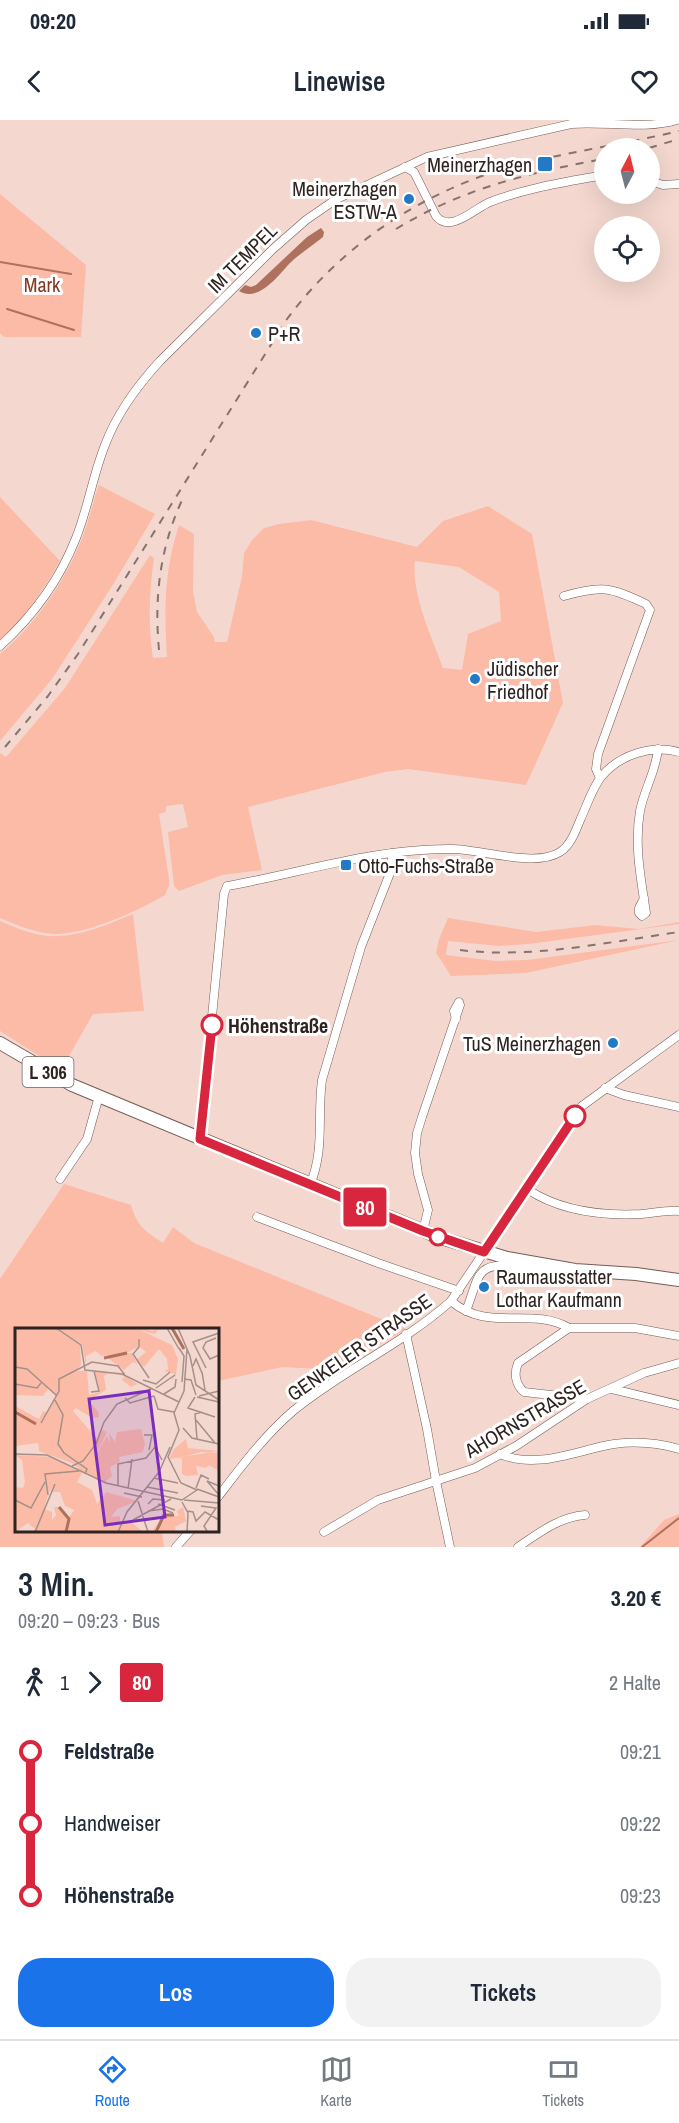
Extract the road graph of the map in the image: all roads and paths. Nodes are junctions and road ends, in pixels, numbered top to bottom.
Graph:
1 (677, 120) edge
2 (405, 167) junction
3 (594, 177) edge
4 (660, 184) edge
5 (679, 184) edge
6 (564, 596) dead end
7 (0, 646) edge
8 (658, 749) junction
9 (679, 752) edge
10 (600, 778) junction
11 (392, 854) junction
12 (644, 898) dead end
13 (456, 1018) dead end
14 (679, 1035) edge
15 (0, 1043) edge
16 (605, 1088) junction
17 (99, 1096) junction
18 (679, 1107) edge
19 (200, 1139) junction
20 (60, 1179) dead end
21 (310, 1185) junction
22 (527, 1189) junction
23 (679, 1211) edge
24 (257, 1216) dead end
25 (423, 1231) junction
26 (484, 1252) junction
27 (542, 1264) junction
28 (679, 1280) edge
29 (459, 1290) junction
30 (451, 1301) junction
31 (466, 1311) junction
32 (569, 1328) junction
33 (406, 1334) junction
34 (679, 1336) edge
35 (679, 1363) edge
36 (612, 1389) junction
37 (586, 1399) junction
38 (679, 1405) edge
39 (679, 1449) edge
40 (500, 1454) junction
41 (435, 1481) junction
42 (219, 1496) edge
43 (585, 1515) dead end
44 (189, 1532) edge
45 (324, 1532) dead end
46 (176, 1547) edge
47 (450, 1547) edge
48 (518, 1547) edge

1 - 2 street, IM TEMPEL
2 - 3 street
2 - 7 street, IM TEMPEL
4 - 5 street
6 - 10 street
8 - 9 street
8 - 10 street
8 - 12 street
10 - 11 street
11 - 19 street
11 - 21 street
13 - 25 street
14 - 16 street, GENKELER STRASSE
15 - 17 main road, L 306
16 - 18 street
16 - 22 street, GENKELER STRASSE
17 - 19 main road, L 306
17 - 20 street
19 - 21 main road, L 306
21 - 25 main road, L 306
22 - 23 street
22 - 26 street, GENKELER STRASSE
24 - 29 street
25 - 26 main road, L 306
26 - 27 main road, L 306
26 - 29 street, GENKELER STRASSE
27 - 28 main road, L 306
27 - 31 street
29 - 30 street, GENKELER STRASSE
30 - 31 street
30 - 33 street, GENKELER STRASSE
31 - 32 street
32 - 34 street
32 - 37 street
33 - 41 street
33 - 42 street, GENKELER STRASSE
35 - 36 street, AHORNSTRASSE
36 - 37 street, AHORNSTRASSE
36 - 38 street
37 - 40 street, AHORNSTRASSE
39 - 40 street
40 - 41 street, AHORNSTRASSE
41 - 45 street, AHORNSTRASSE
41 - 47 street
43 - 48 street
44 - 46 street

